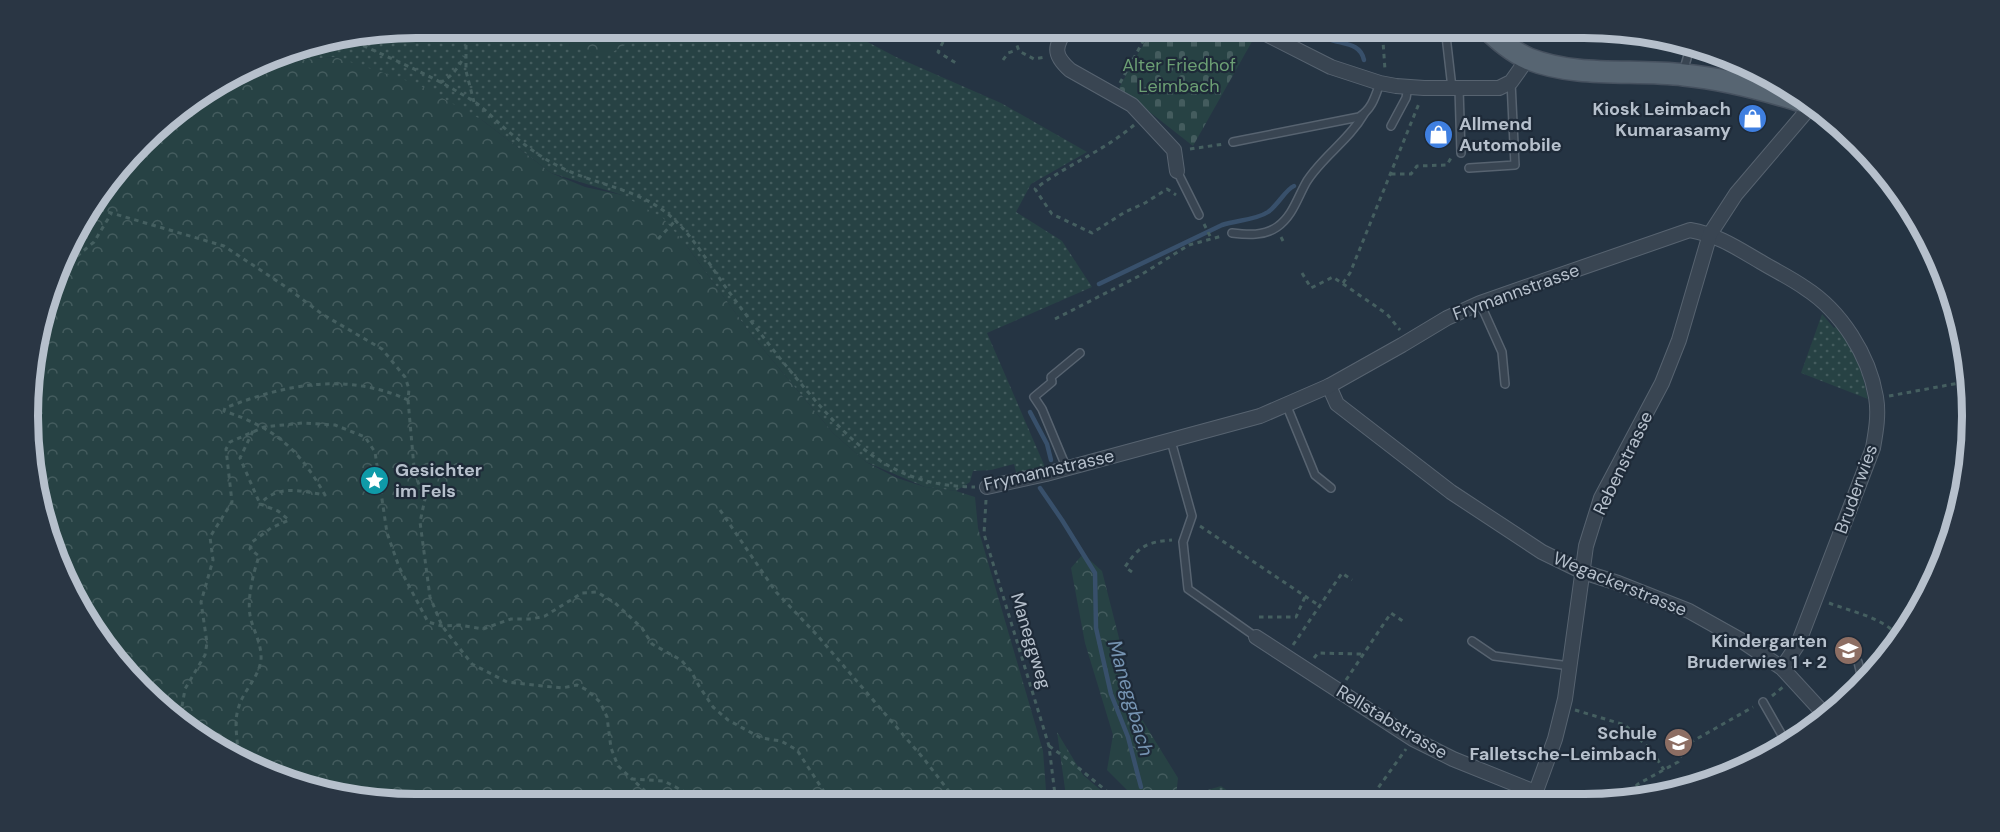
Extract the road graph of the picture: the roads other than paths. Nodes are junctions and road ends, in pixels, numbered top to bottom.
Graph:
1 (1060, 38) edge
2 (1274, 38) edge
3 (1447, 38) edge
4 (1497, 38) edge
5 (1688, 52) edge
6 (1528, 58) junction
7 (1683, 74) junction
8 (1382, 77) junction
9 (1511, 82) junction
10 (1408, 87) junction
11 (1456, 88) junction
12 (1787, 96) edge
13 (1807, 111) edge
14 (1364, 114) junction
15 (1391, 126) dead end
16 (1233, 142) road end
17 (1461, 153) road end
18 (1469, 168) dead end
19 (1176, 171) joint
20 (1199, 215) dead end
21 (1232, 233) road end
22 (1710, 234) junction
23 (1480, 303) junction
24 (1080, 353) dead end
25 (1505, 384) dead end
26 (1329, 386) junction
27 (1286, 404) junction
28 (1173, 448) dead end
29 (1067, 468) junction
30 (987, 487) road end
31 (1331, 488) dead end
32 (1583, 572) junction
33 (1253, 634) joint
34 (1472, 641) dead end
35 (1858, 662) dead end
36 (1570, 666) junction
37 (1782, 668) junction
38 (1861, 674) edge
39 (1762, 702) road end
40 (1821, 711) edge
41 (1783, 738) edge
42 (1528, 794) edge
43 (1535, 794) edge

1 - 19 street
2 - 8 street
3 - 11 lane
4 - 6 main road
5 - 7 lane
6 - 7 main road
6 - 9 street
7 - 12 main road
8 - 10 street
8 - 14 lane
9 - 11 street
9 - 18 lane
10 - 11 street
10 - 15 lane
11 - 17 lane
13 - 22 street
14 - 16 lane
14 - 21 lane
19 - 20 lane
22 - 23 street, Frymannstrasse
22 - 32 street, Rebenstrasse
22 - 37 street, Bruderwies
23 - 25 lane
23 - 26 street, Frymannstrasse
24 - 29 lane
26 - 27 street, Frymannstrasse
26 - 32 street, Wegackerstrasse
27 - 29 street, Frymannstrasse
27 - 31 lane
28 - 33 lane
29 - 30 street, Frymannstrasse
32 - 36 street, Rebenstrasse
32 - 37 street, Wegackerstrasse
33 - 42 street, Rellstabstrasse
34 - 36 lane
35 - 38 lane
36 - 43 street, Rebenstrasse
37 - 40 street, Wegackerstrasse
39 - 41 lane

